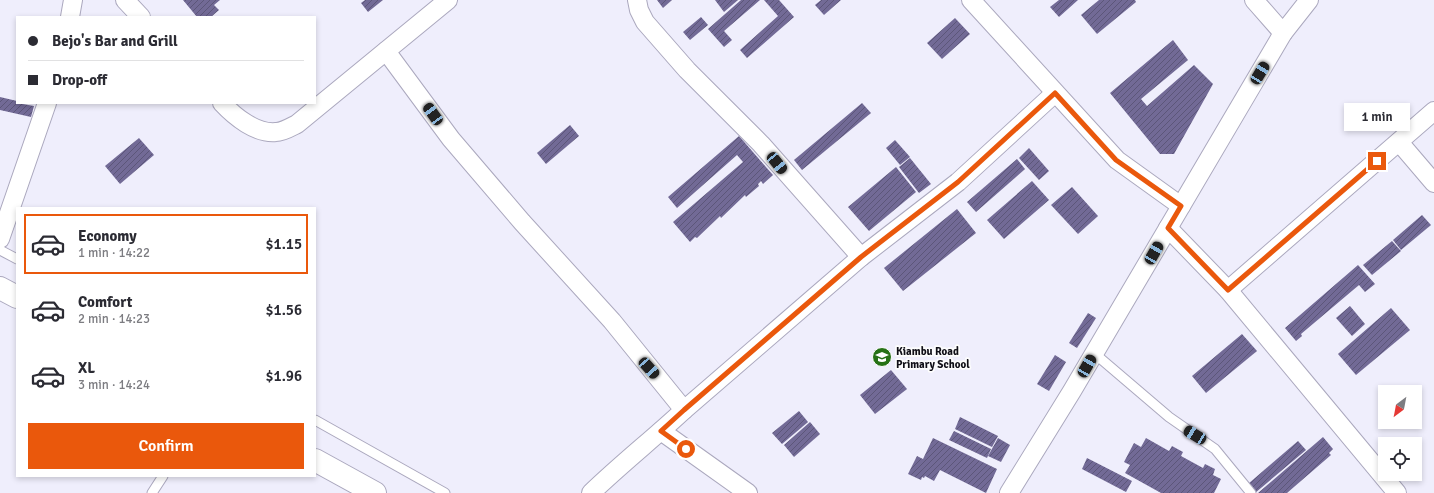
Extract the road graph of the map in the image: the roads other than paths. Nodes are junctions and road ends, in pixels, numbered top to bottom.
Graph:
1 (73, 0) edge
2 (125, 0) edge
3 (448, 0) edge
4 (637, 0) edge
5 (971, 0) edge
6 (1254, 0) edge
7 (1309, 0) edge
8 (70, 16) edge
9 (140, 16) edge
10 (1283, 33) junction
11 (386, 51) junction
12 (1055, 93) junction
13 (47, 104) edge
14 (223, 104) edge
15 (1434, 111) edge
16 (1399, 142) junction
17 (1434, 183) edge
18 (1181, 206) junction
19 (1168, 228) junction
20 (0, 239) edge
21 (0, 250) edge
22 (861, 257) junction
23 (16, 258) edge
24 (0, 288) edge
25 (1228, 290) junction
26 (16, 296) edge
27 (1094, 353) junction
28 (684, 410) junction
29 (316, 421) edge
30 (661, 431) junction
31 (316, 461) edge
32 (162, 477) edge
33 (152, 493) edge
34 (375, 493) edge
35 (445, 493) edge
36 (591, 493) edge
37 (748, 493) edge
38 (1009, 493) edge
39 (1251, 493) edge
40 (1397, 493) edge

1 - 8 street
2 - 9 street
3 - 11 street
4 - 22 street
5 - 12 street
6 - 10 street
7 - 10 street
10 - 18 street
11 - 14 street
11 - 28 street
12 - 18 street
12 - 22 street
13 - 20 street
15 - 16 street
16 - 17 street
16 - 25 street
18 - 19 street
19 - 25 street
19 - 27 street
21 - 23 lane
22 - 28 street
24 - 26 main road
25 - 40 street
27 - 38 street
27 - 39 lane
28 - 30 street
29 - 35 lane
30 - 36 street
30 - 37 street
31 - 34 main road
32 - 33 lane

